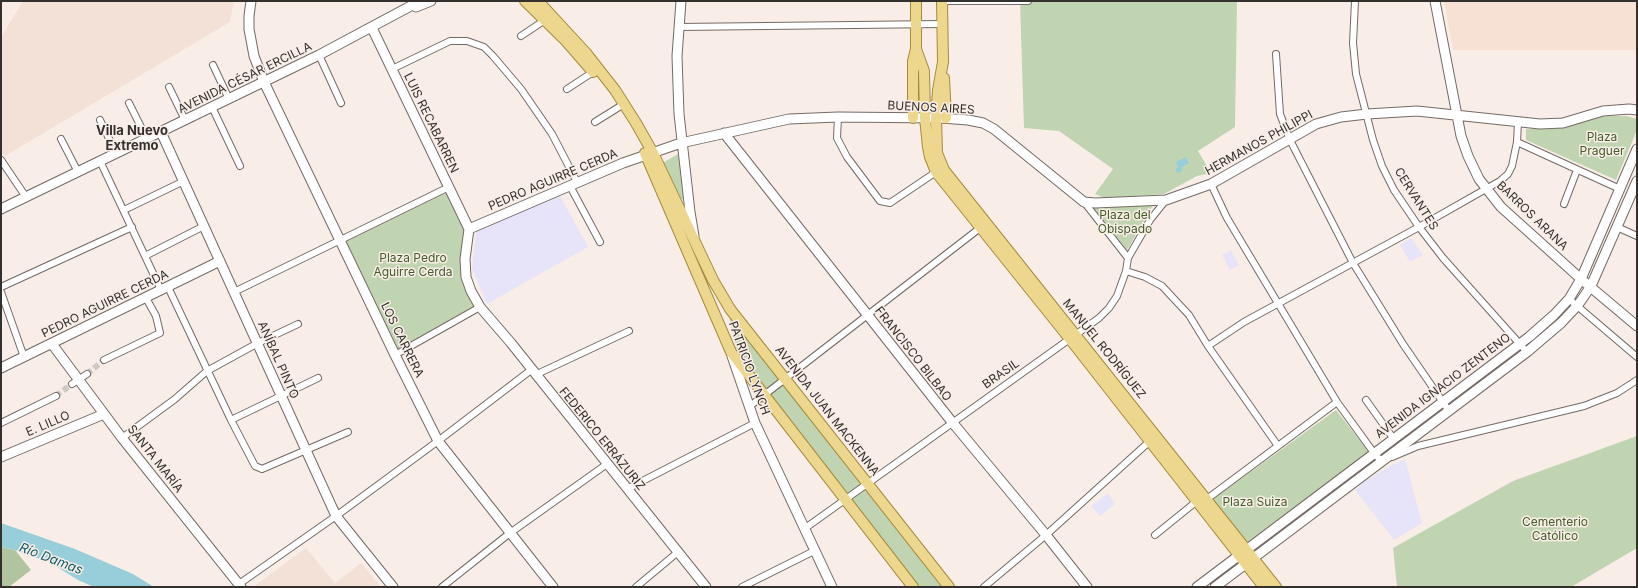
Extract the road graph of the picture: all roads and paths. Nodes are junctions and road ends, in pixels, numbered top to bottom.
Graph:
1 (251, 1) edge
2 (420, 1) edge
3 (431, 1) edge
4 (525, 1) edge
5 (538, 1) edge
6 (681, 1) edge
7 (916, 1) edge
8 (941, 1) edge
9 (1028, 1) edge
10 (1356, 1) edge
11 (1436, 1) edge
12 (390, 18) junction
13 (544, 20) junction
14 (916, 24) junction
15 (942, 24) junction
16 (678, 27) junction
17 (372, 28) junction
18 (521, 36) dead end
19 (916, 50) junction
20 (1276, 54) dead end
21 (319, 55) junction
22 (213, 65) dead end
23 (392, 69) junction
24 (593, 72) junction
25 (264, 82) junction
26 (169, 87) dead end
27 (567, 89) dead end
28 (229, 99) junction
29 (128, 103) dead end
30 (341, 103) dead end
31 (212, 107) junction
32 (619, 107) junction
33 (1637, 110) edge
34 (1367, 114) junction
35 (1457, 115) junction
36 (838, 117) junction
37 (912, 118) junction
38 (925, 118) junction
39 (941, 118) junction
40 (100, 120) dead end
41 (185, 120) junction
42 (595, 122) dead end
43 (1518, 122) junction
44 (161, 132) junction
45 (724, 133) junction
46 (61, 139) dead end
47 (147, 139) junction
48 (1290, 140) junction
49 (1517, 142) junction
50 (681, 143) junction
51 (1637, 149) edge
52 (650, 152) junction
53 (116, 153) junction
54 (1, 160) edge
55 (100, 161) junction
56 (240, 166) dead end
57 (1577, 170) junction
58 (78, 172) junction
59 (936, 172) junction
60 (184, 181) junction
61 (1637, 181) edge
62 (574, 184) junction
63 (1211, 184) junction
64 (449, 187) junction
65 (1486, 189) junction
66 (1620, 189) junction
67 (1635, 191) edge
68 (26, 197) junction
69 (1166, 200) junction
70 (1084, 202) junction
71 (1564, 204) dead end
72 (1, 209) edge
73 (124, 210) junction
74 (204, 226) junction
75 (132, 227) junction
76 (1419, 227) junction
77 (1617, 227) junction
78 (980, 228) junction
79 (469, 229) junction
80 (1637, 236) edge
81 (339, 240) junction
82 (600, 242) dead end
83 (696, 243) junction
84 (145, 256) junction
85 (1128, 258) junction
86 (220, 261) junction
87 (1354, 263) junction
88 (1126, 271) junction
89 (1581, 279) junction
90 (1591, 286) junction
91 (2, 287) edge
92 (164, 289) junction
93 (234, 292) junction
94 (146, 298) junction
95 (1569, 298) junction
96 (1279, 303) junction
97 (1578, 305) junction
98 (480, 307) junction
99 (867, 314) junction
100 (298, 324) dead end
101 (1637, 326) edge
102 (629, 331) dead end
103 (1073, 337) junction
104 (258, 343) junction
105 (52, 344) junction
106 (1520, 344) junction
107 (1208, 346) junction
108 (731, 352) junction
109 (1527, 352) junction
110 (395, 355) junction
111 (24, 357) junction
112 (1637, 357) edge
113 (104, 360) tunnel mouth
114 (1, 368) edge
115 (208, 371) junction
116 (533, 373) junction
117 (87, 374) tunnel mouth
118 (318, 378) dead end
119 (785, 378) junction
120 (1637, 380) edge
121 (75, 382) junction
122 (763, 394) junction
123 (56, 396) tunnel mouth
124 (282, 396) junction
125 (1366, 400) dead end
126 (1337, 402) junction
127 (1442, 402) junction
128 (750, 406) junction
129 (1449, 411) junction
130 (104, 414) junction
131 (231, 420) junction
132 (755, 422) junction
133 (952, 422) junction
134 (1, 423) edge
135 (348, 432) dead end
136 (1417, 435) junction
137 (122, 438) junction
138 (1393, 438) junction
139 (438, 441) junction
140 (1150, 441) junction
141 (1278, 446) junction
142 (1418, 446) junction
143 (306, 451) junction
144 (1374, 453) junction
145 (1, 457) edge
146 (1382, 462) junction
147 (607, 464) junction
148 (867, 483) junction
149 (627, 489) junction
150 (845, 499) junction
151 (1202, 500) junction
152 (336, 516) junction
153 (804, 529) junction
154 (510, 532) junction
155 (1046, 535) junction
156 (1155, 535) dead end
157 (814, 551) junction
158 (678, 552) junction
159 (1242, 552) junction
160 (1250, 561) junction
161 (240, 586) edge
162 (393, 587) edge
163 (442, 587) edge
164 (553, 587) edge
165 (636, 587) edge
166 (706, 587) edge
167 (742, 587) edge
168 (832, 587) edge
169 (913, 587) edge
170 (949, 587) edge
171 (984, 587) edge
172 (1087, 587) edge
173 (1197, 587) edge
174 (1215, 587) edge
175 (1264, 587) edge
176 (1276, 587) edge

1 - 25 street, LOS CARRERA
2 - 12 street, AVENIDA CÉSAR ERCILLA
3 - 12 street, AVENIDA CÉSAR ERCILLA
4 - 13 main road
5 - 52 main road
6 - 16 street, AVENIDA JUAN MACKENNA
7 - 14 main road
8 - 9 street
8 - 15 main road, MANUEL RODRÍGUEZ
10 - 34 street, CERVANTES
11 - 35 street, BARROS ARANA
12 - 17 street, AVENIDA CÉSAR ERCILLA
13 - 18 street
13 - 24 main road
14 - 15 street
14 - 16 street
14 - 19 main road
15 - 39 main road, MANUEL RODRÍGUEZ
16 - 50 street, AVENIDA JUAN MACKENNA
17 - 21 street, AVENIDA CÉSAR ERCILLA
17 - 23 street, LUIS RECABARREN
19 - 37 main road
19 - 38 main road, MANUEL RODRÍGUEZ
20 - 48 street
21 - 25 street, AVENIDA CÉSAR ERCILLA
21 - 30 street
22 - 28 street
23 - 62 street
23 - 64 street, LUIS RECABARREN
24 - 27 street
24 - 32 main road
25 - 28 street, AVENIDA CÉSAR ERCILLA
25 - 81 street, LOS CARRERA
26 - 41 street
28 - 31 street, AVENIDA CÉSAR ERCILLA
29 - 47 street
31 - 41 street, AVENIDA CÉSAR ERCILLA
31 - 56 street
32 - 42 street
32 - 52 main road
33 - 43 street, HERMANOS PHILIPPI
34 - 35 street, HERMANOS PHILIPPI
34 - 48 street, HERMANOS PHILIPPI
34 - 76 street, CERVANTES
35 - 43 street, HERMANOS PHILIPPI
35 - 65 street, BARROS ARANA
36 - 37 street, BUENOS AIRES
36 - 45 street, BUENOS AIRES
36 - 59 street
37 - 38 street, BUENOS AIRES
38 - 39 street, BUENOS AIRES
38 - 59 main road, MANUEL RODRÍGUEZ
39 - 70 street, BUENOS AIRES
39 - 103 main road, MANUEL RODRÍGUEZ
40 - 53 street
41 - 44 street, AVENIDA CÉSAR ERCILLA
43 - 49 street
44 - 47 street, AVENIDA CÉSAR ERCILLA
44 - 60 street, ANÍBAL PINTO
45 - 50 street, BUENOS AIRES
45 - 99 street, FRANCISCO BILBAO
46 - 58 street
47 - 53 street, AVENIDA CÉSAR ERCILLA
48 - 63 street, HERMANOS PHILIPPI
48 - 87 street
49 - 57 street
49 - 65 street
50 - 52 street, BUENOS AIRES
50 - 83 street, AVENIDA JUAN MACKENNA
51 - 66 street, AVENIDA IGNACIO ZENTENO
52 - 62 street, PEDRO AGUIRRE CERDA
52 - 83 main road, AVENIDA JUAN MACKENNA
52 - 108 main road, PATRICIO LYNCH
53 - 55 street, AVENIDA CÉSAR ERCILLA
54 - 68 street
55 - 58 street, AVENIDA CÉSAR ERCILLA
55 - 73 street
57 - 66 street
57 - 71 street
58 - 68 street, AVENIDA CÉSAR ERCILLA
59 - 78 main road, MANUEL RODRÍGUEZ
60 - 73 street
60 - 74 street, ANÍBAL PINTO
61 - 67 street, AVENIDA IGNACIO ZENTENO
62 - 79 street, PEDRO AGUIRRE CERDA
62 - 82 street
63 - 69 street, HERMANOS PHILIPPI
63 - 96 street
64 - 79 street, LUIS RECABARREN
64 - 81 street
65 - 76 street
65 - 89 street, BARROS ARANA
66 - 89 street, AVENIDA IGNACIO ZENTENO
67 - 77 street, AVENIDA IGNACIO ZENTENO
68 - 72 street, AVENIDA CÉSAR ERCILLA
69 - 70 street, HERMANOS PHILIPPI
69 - 85 street, BRASIL
70 - 85 street, BUENOS AIRES
73 - 75 street
74 - 84 street
74 - 86 street, ANÍBAL PINTO
75 - 84 street
75 - 91 street
76 - 87 street
76 - 106 street, CERVANTES
77 - 80 street
77 - 90 street, AVENIDA IGNACIO ZENTENO
78 - 99 street
78 - 103 main road, MANUEL RODRÍGUEZ
79 - 98 street, FEDERICO ERRÁZURIZ
81 - 93 street
81 - 110 street, LOS CARRERA
83 - 119 main road, AVENIDA JUAN MACKENNA
84 - 92 street
85 - 88 street, BRASIL
86 - 92 street, PEDRO AGUIRRE CERDA
86 - 93 street, ANÍBAL PINTO
87 - 96 street
87 - 127 street
88 - 103 street, BRASIL
88 - 107 street
89 - 90 street, BARROS ARANA
89 - 95 street, AVENIDA IGNACIO ZENTENO
90 - 97 street, AVENIDA IGNACIO ZENTENO
90 - 101 street, BARROS ARANA
91 - 111 street
92 - 94 street, PEDRO AGUIRRE CERDA
92 - 115 street
93 - 104 street, ANÍBAL PINTO
94 - 105 street, PEDRO AGUIRRE CERDA
94 - 113 street
95 - 97 street
95 - 106 street, AVENIDA IGNACIO ZENTENO
96 - 107 street
96 - 126 street
97 - 109 street, AVENIDA IGNACIO ZENTENO
97 - 112 street
98 - 110 street
98 - 116 street, FEDERICO ERRÁZURIZ
99 - 119 street
99 - 133 street, FRANCISCO BILBAO
100 - 104 street
102 - 116 street
103 - 133 street, BRASIL
103 - 140 main road, MANUEL RODRÍGUEZ
103 - 151 main road, MANUEL RODRÍGUEZ
104 - 115 street
104 - 124 street, ANÍBAL PINTO
105 - 111 street, PEDRO AGUIRRE CERDA
105 - 121 street, SANTA MARÍA
106 - 109 street, CERVANTES
106 - 127 street, AVENIDA IGNACIO ZENTENO
107 - 141 street
108 - 122 main road
108 - 128 street, PATRICIO LYNCH
109 - 129 street, AVENIDA IGNACIO ZENTENO
110 - 139 street, LOS CARRERA
111 - 114 street, PEDRO AGUIRRE CERDA
115 - 131 street
115 - 137 street
116 - 139 street
116 - 147 street, FEDERICO ERRÁZURIZ
117 - 121 street
118 - 124 street
119 - 122 street
119 - 148 main road, AVENIDA JUAN MACKENNA
120 - 142 street
121 - 130 street, SANTA MARÍA
122 - 128 street
122 - 150 main road
123 - 134 street
124 - 131 street
124 - 143 street, ANÍBAL PINTO
125 - 138 street
126 - 141 street
126 - 144 street
127 - 129 street
127 - 138 street, AVENIDA IGNACIO ZENTENO
128 - 132 street, PATRICIO LYNCH
129 - 136 street, AVENIDA IGNACIO ZENTENO
130 - 137 street, SANTA MARÍA
130 - 145 street, E. LILLO
131 - 143 street
132 - 149 street
132 - 153 street, PATRICIO LYNCH
133 - 148 street, BRASIL
133 - 155 street, FRANCISCO BILBAO
135 - 143 street
136 - 142 street
136 - 146 street, AVENIDA IGNACIO ZENTENO
137 - 161 street, SANTA MARÍA
138 - 144 street, AVENIDA IGNACIO ZENTENO
139 - 152 street
139 - 154 street, LOS CARRERA
140 - 151 main road, MANUEL RODRÍGUEZ
140 - 155 street
141 - 151 street
142 - 146 street
143 - 152 street, ANÍBAL PINTO
144 - 146 street
144 - 159 street, AVENIDA IGNACIO ZENTENO
146 - 160 street, AVENIDA IGNACIO ZENTENO
147 - 149 street, FEDERICO ERRÁZURIZ
147 - 154 street
148 - 150 street, BRASIL
148 - 170 main road, AVENIDA JUAN MACKENNA
149 - 158 street, FEDERICO ERRÁZURIZ
150 - 153 street, BRASIL
150 - 169 main road
151 - 156 street
151 - 159 main road, MANUEL RODRÍGUEZ
152 - 161 street
152 - 162 street, ANÍBAL PINTO
153 - 157 street, PATRICIO LYNCH
154 - 163 street
154 - 164 street, LOS CARRERA
155 - 171 street
155 - 172 street, FRANCISCO BILBAO
157 - 167 street
157 - 168 street, PATRICIO LYNCH
158 - 165 street
158 - 166 street, FEDERICO ERRÁZURIZ
159 - 160 main road, MANUEL RODRÍGUEZ
159 - 173 street, AVENIDA IGNACIO ZENTENO
160 - 174 street, AVENIDA IGNACIO ZENTENO
160 - 175 main road, MANUEL RODRÍGUEZ
160 - 176 main road, MANUEL RODRÍGUEZ

